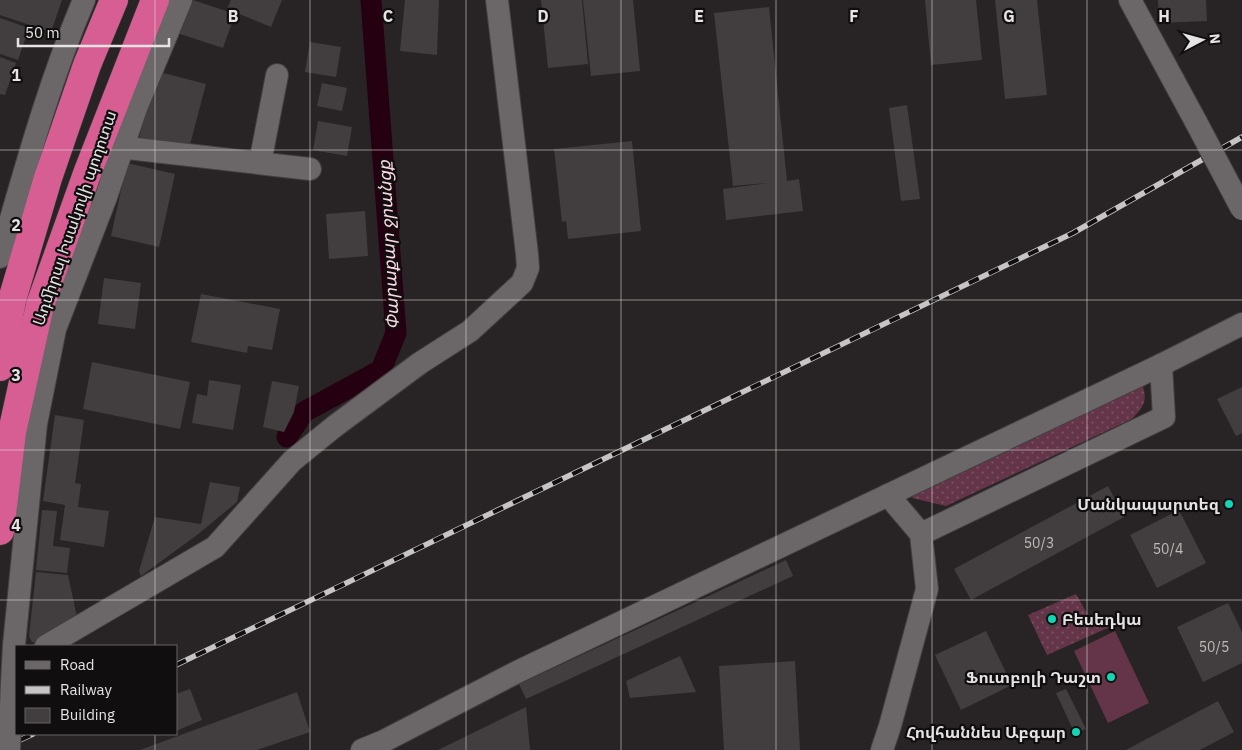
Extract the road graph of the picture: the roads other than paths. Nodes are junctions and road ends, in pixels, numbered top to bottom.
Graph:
1 (84, 0) edge
2 (114, 0) edge
3 (154, 0) edge
4 (180, 0) edge
5 (497, 0) edge
6 (1130, 0) edge
7 (277, 75) dead end
8 (110, 146) junction
9 (260, 163) junction
10 (310, 169) dead end
11 (1242, 209) edge
12 (0, 256) edge
13 (1242, 324) edge
14 (1161, 365) junction
15 (0, 367) edge
16 (888, 495) junction
17 (0, 531) edge
18 (921, 534) junction
19 (16, 645) edge
20 (48, 645) edge
21 (14, 671) edge
22 (9, 750) edge
23 (362, 750) edge
24 (882, 750) edge

1 - 12 street
2 - 15 highway, Ադմիրալ Իսակովի պողոտա
3 - 8 highway, Ադմիրալ Իսակովի պողոտա
4 - 8 street
5 - 20 street
6 - 11 street, bridge
7 - 9 street
8 - 9 street
8 - 17 highway, Ադմիրալ Իսակովի պողոտա
8 - 19 street
9 - 10 street
13 - 14 street
14 - 16 street
14 - 18 street
16 - 18 street
16 - 23 street
18 - 24 street
21 - 22 street, bridge

